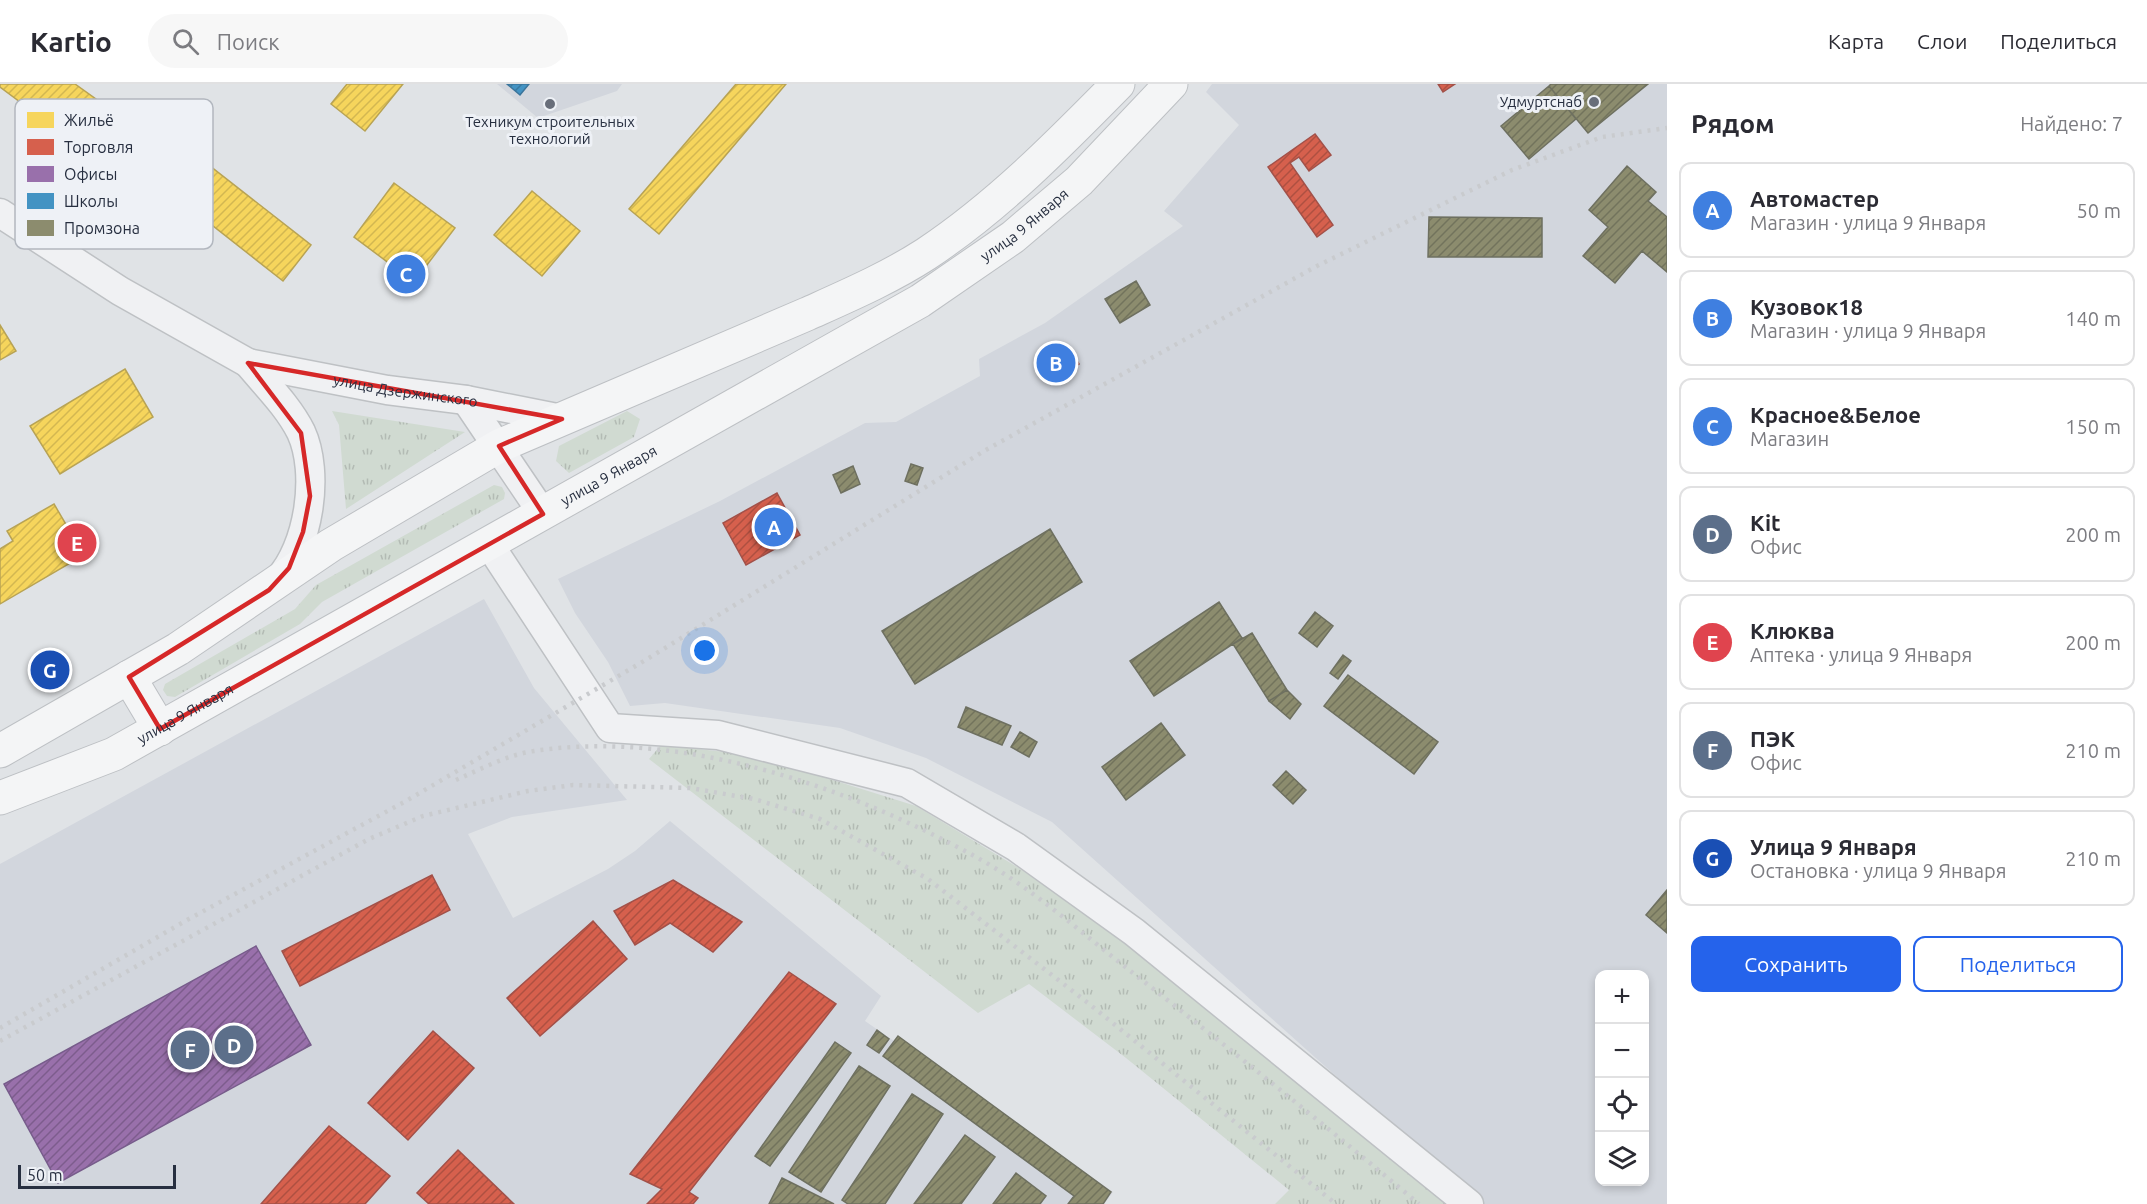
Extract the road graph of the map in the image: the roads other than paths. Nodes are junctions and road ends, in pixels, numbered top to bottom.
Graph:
1 (1118, 84) edge
2 (1171, 84) edge
3 (0, 213) edge
4 (15, 223) edge
5 (55, 249) edge
6 (248, 363) junction
7 (466, 400) junction
8 (562, 419) junction
9 (499, 446) junction
10 (543, 513) junction
11 (489, 544) junction
12 (269, 590) junction
13 (129, 677) junction
14 (160, 729) junction
15 (0, 751) edge
16 (0, 798) edge
17 (1469, 1204) edge

1 - 8 main road
2 - 10 main road, улица 9 Января
3 - 4 street, улица Дзержинского
5 - 6 street, улица Дзержинского
6 - 7 street, улица Дзержинского
6 - 12 street, улица Дзержинского
7 - 8 street, улица Дзержинского
7 - 9 street
8 - 9 main road
9 - 10 street
9 - 12 main road
10 - 11 main road, улица 9 Января
11 - 14 main road, улица 9 Января
11 - 17 street
12 - 13 main road
13 - 14 main road
13 - 15 main road
14 - 16 main road, улица 9 Января

